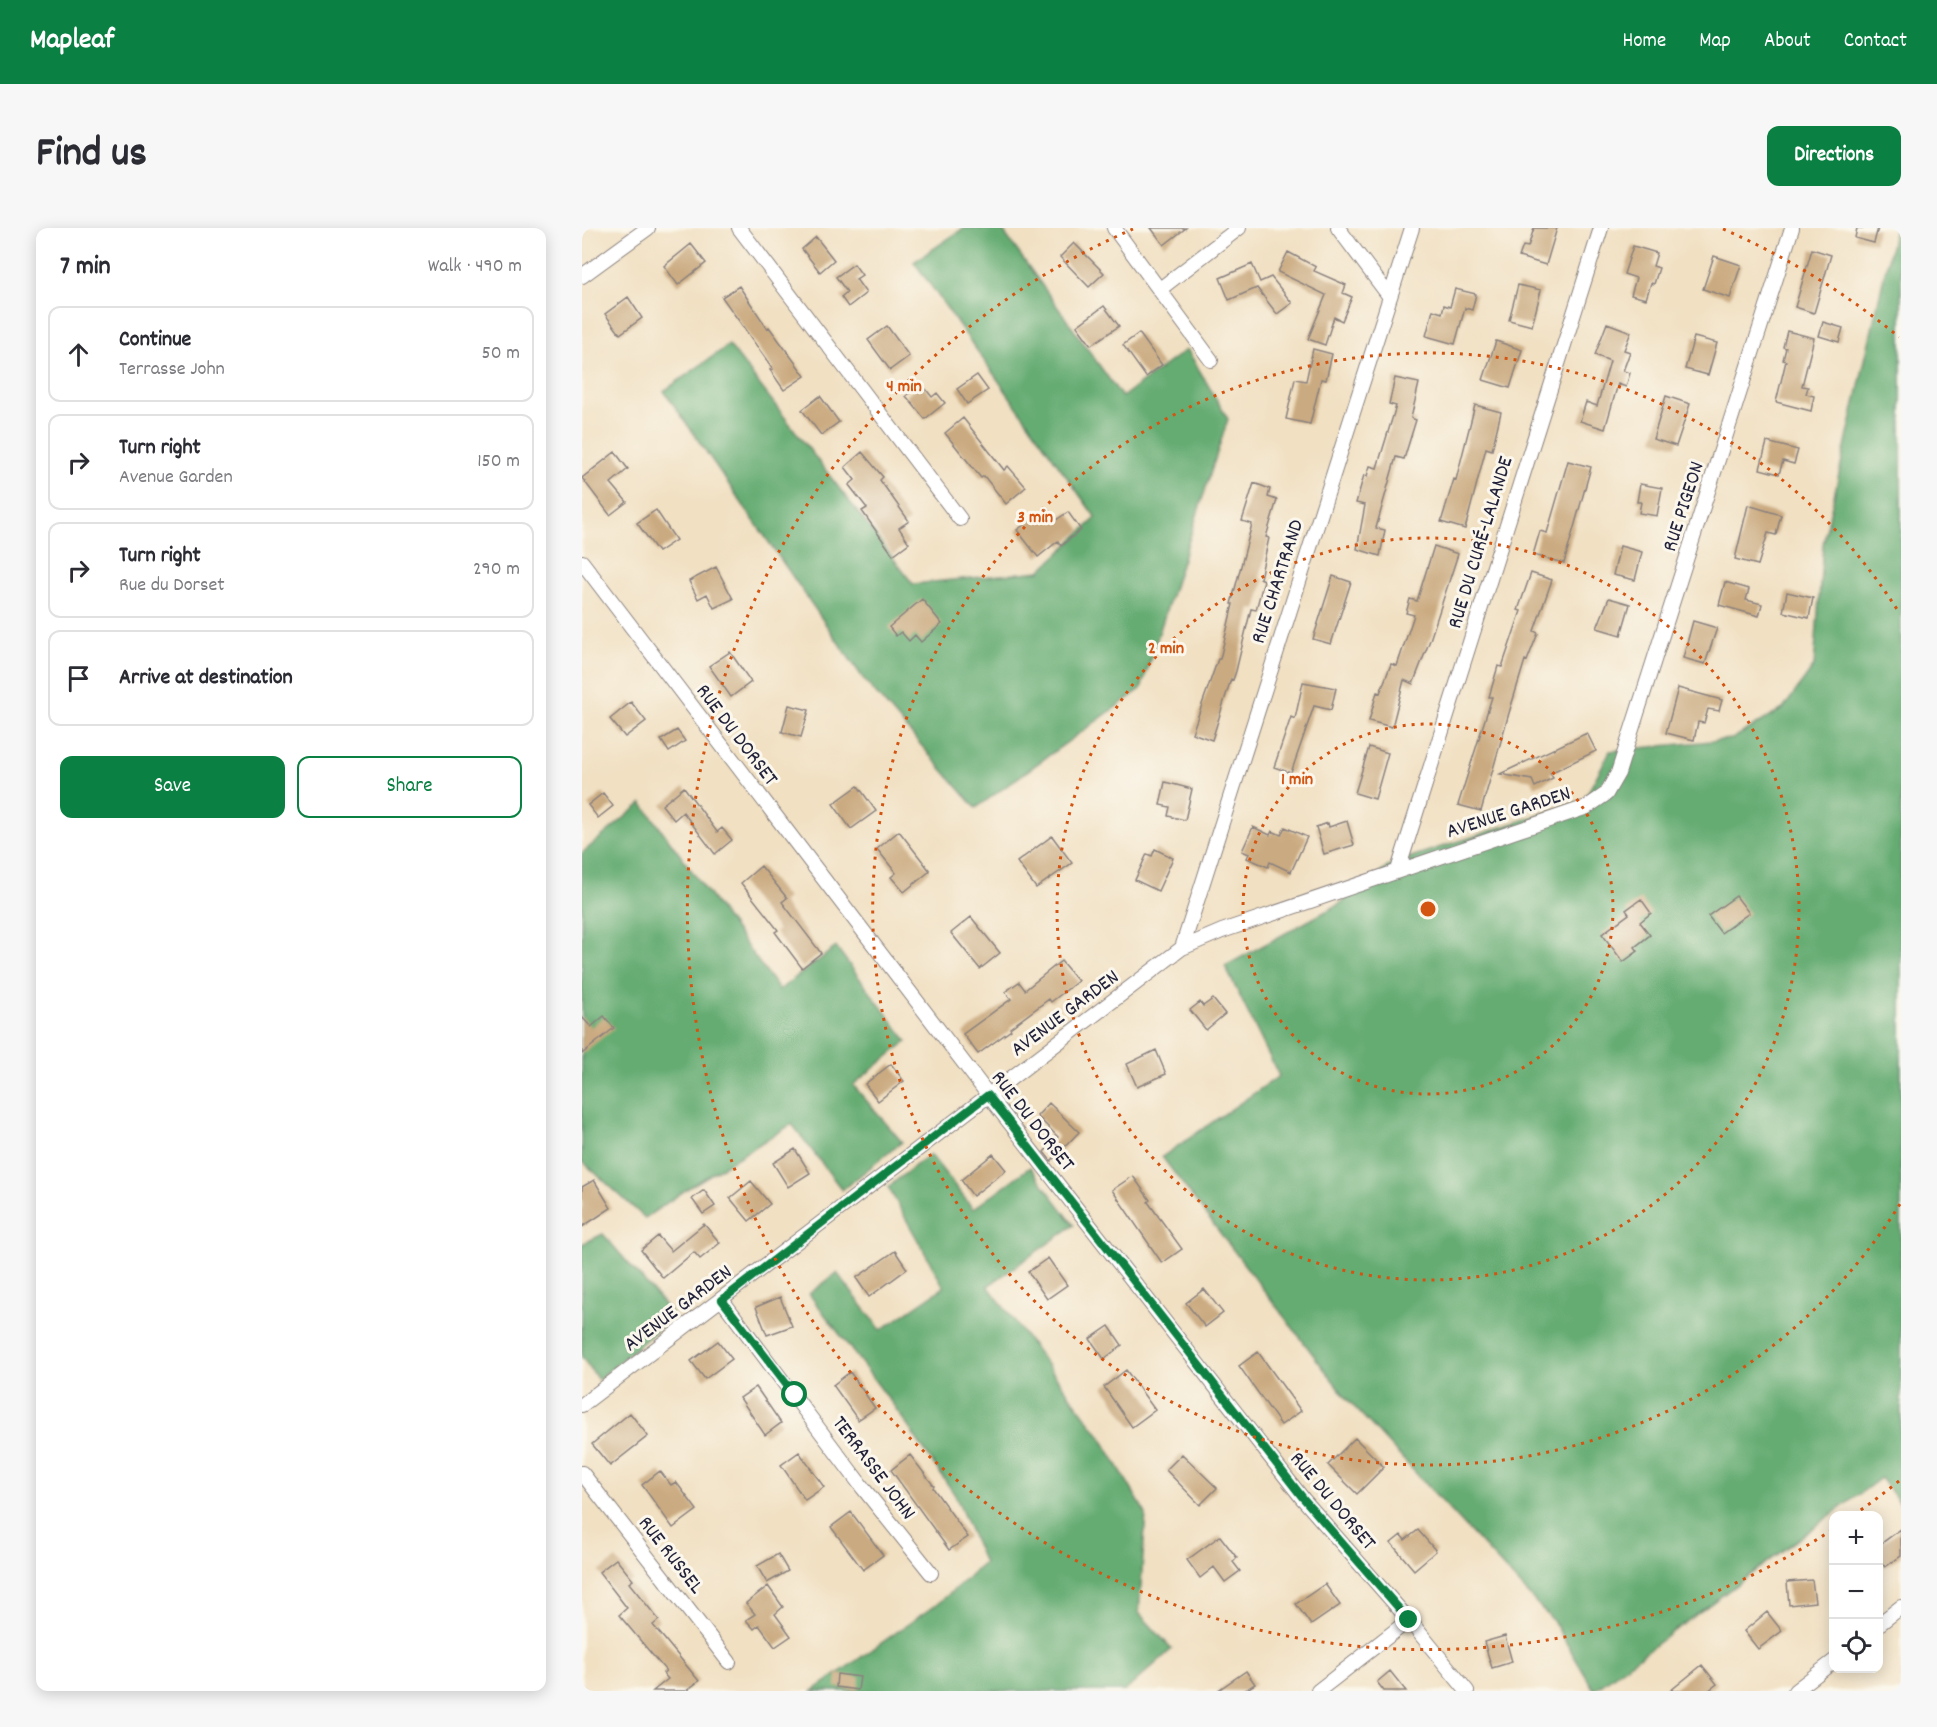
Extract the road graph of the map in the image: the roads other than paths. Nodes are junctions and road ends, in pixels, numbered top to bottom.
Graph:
1 (648, 228) edge
2 (739, 228) edge
3 (1114, 228) edge
4 (1239, 228) edge
5 (1338, 228) edge
6 (1412, 228) edge
7 (1601, 228) edge
8 (1792, 228) edge
9 (584, 271) edge
10 (1160, 289) junction
11 (1390, 297) junction
12 (1211, 360) dead end
13 (960, 519) dead end
14 (582, 562) edge
15 (1606, 794) joint
16 (1398, 870) junction
17 (1182, 948) junction
18 (988, 1095) junction
19 (722, 1300) junction
20 (582, 1405) edge
21 (582, 1473) edge
22 (931, 1573) dead end
23 (1901, 1607) edge
24 (1409, 1620) junction
25 (1883, 1621) edge
26 (729, 1662) dead end
27 (1829, 1664) edge
28 (1318, 1691) edge
29 (1467, 1691) edge
30 (1795, 1691) edge

1 - 9 street
2 - 13 street
3 - 10 street
4 - 10 street
5 - 11 street
6 - 11 street, RUE CHARTRAND
7 - 16 street, RUE DU CURÉ-LALANDE
8 - 15 street, RUE PIGEON
10 - 12 street
11 - 17 street, RUE CHARTRAND
14 - 18 street, RUE DU DORSET
15 - 16 street, AVENUE GARDEN
16 - 17 street, AVENUE GARDEN
17 - 18 street, AVENUE GARDEN
18 - 19 street, AVENUE GARDEN
18 - 24 street, RUE DU DORSET
19 - 20 street, AVENUE GARDEN
19 - 22 street, TERRASSE JOHN
21 - 26 street, RUE RUSSEL
23 - 25 street
24 - 28 street
24 - 29 street, RUE DU DORSET
27 - 30 street

